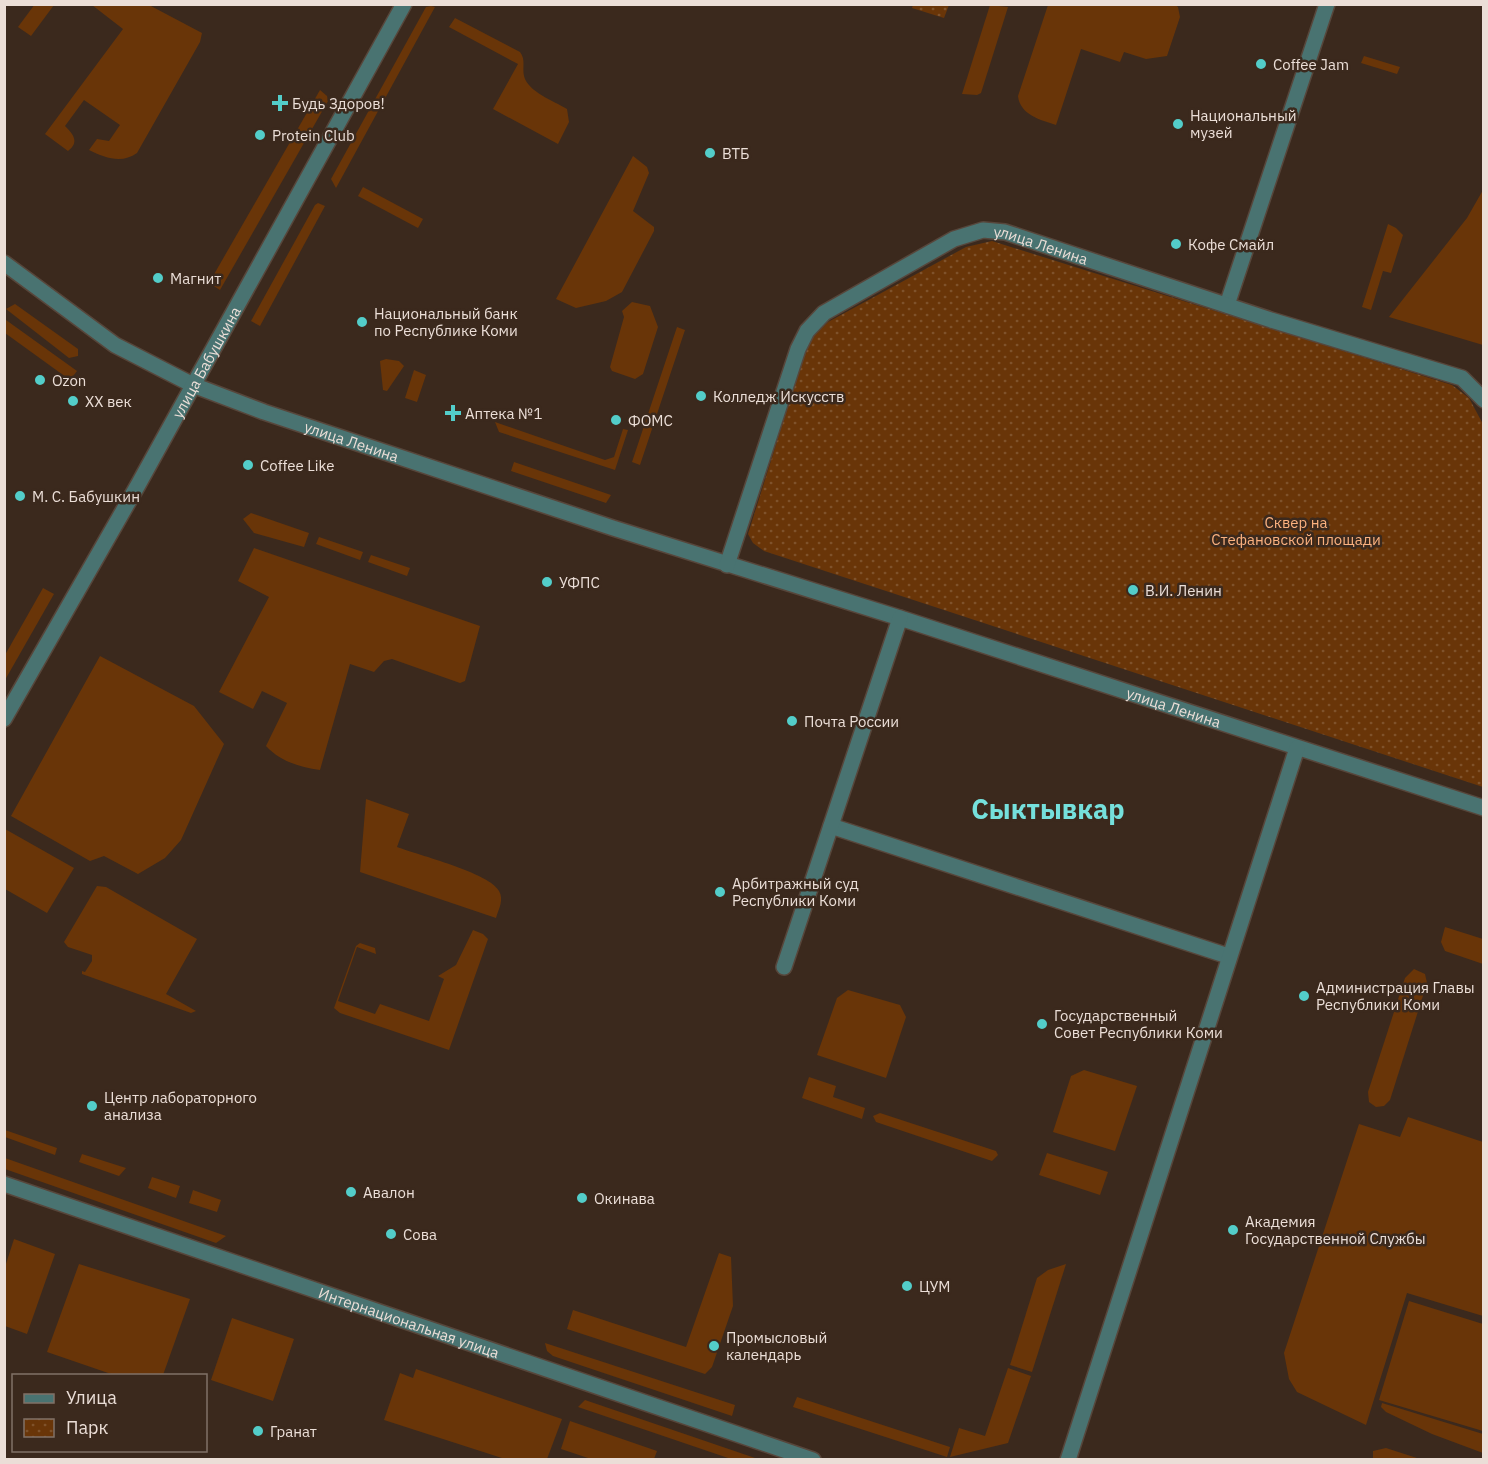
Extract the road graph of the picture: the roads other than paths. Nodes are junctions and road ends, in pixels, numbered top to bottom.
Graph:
1 (404, 4) edge
2 (1327, 4) edge
3 (4, 263) edge
4 (1227, 305) junction
5 (193, 386) junction
6 (1484, 400) edge
7 (727, 565) junction
8 (900, 618) junction
9 (4, 718) edge
10 (1297, 748) junction
11 (1484, 808) edge
12 (831, 826) junction
13 (1228, 956) junction
14 (784, 967) dead end
15 (4, 1184) edge
16 (813, 1460) edge
17 (1068, 1460) edge

1 - 5 street, улица Бабушкина
2 - 4 street
3 - 5 street, улица Ленина
4 - 6 street, улица Ленина
4 - 7 street, улица Ленина
5 - 7 street, улица Ленина
5 - 9 street, улица Бабушкина
7 - 8 street, улица Ленина
8 - 10 street, улица Ленина
8 - 12 street
10 - 11 street, улица Ленина
10 - 13 street
12 - 13 street
12 - 14 street
13 - 17 street
15 - 16 street, Интернациональная улица

